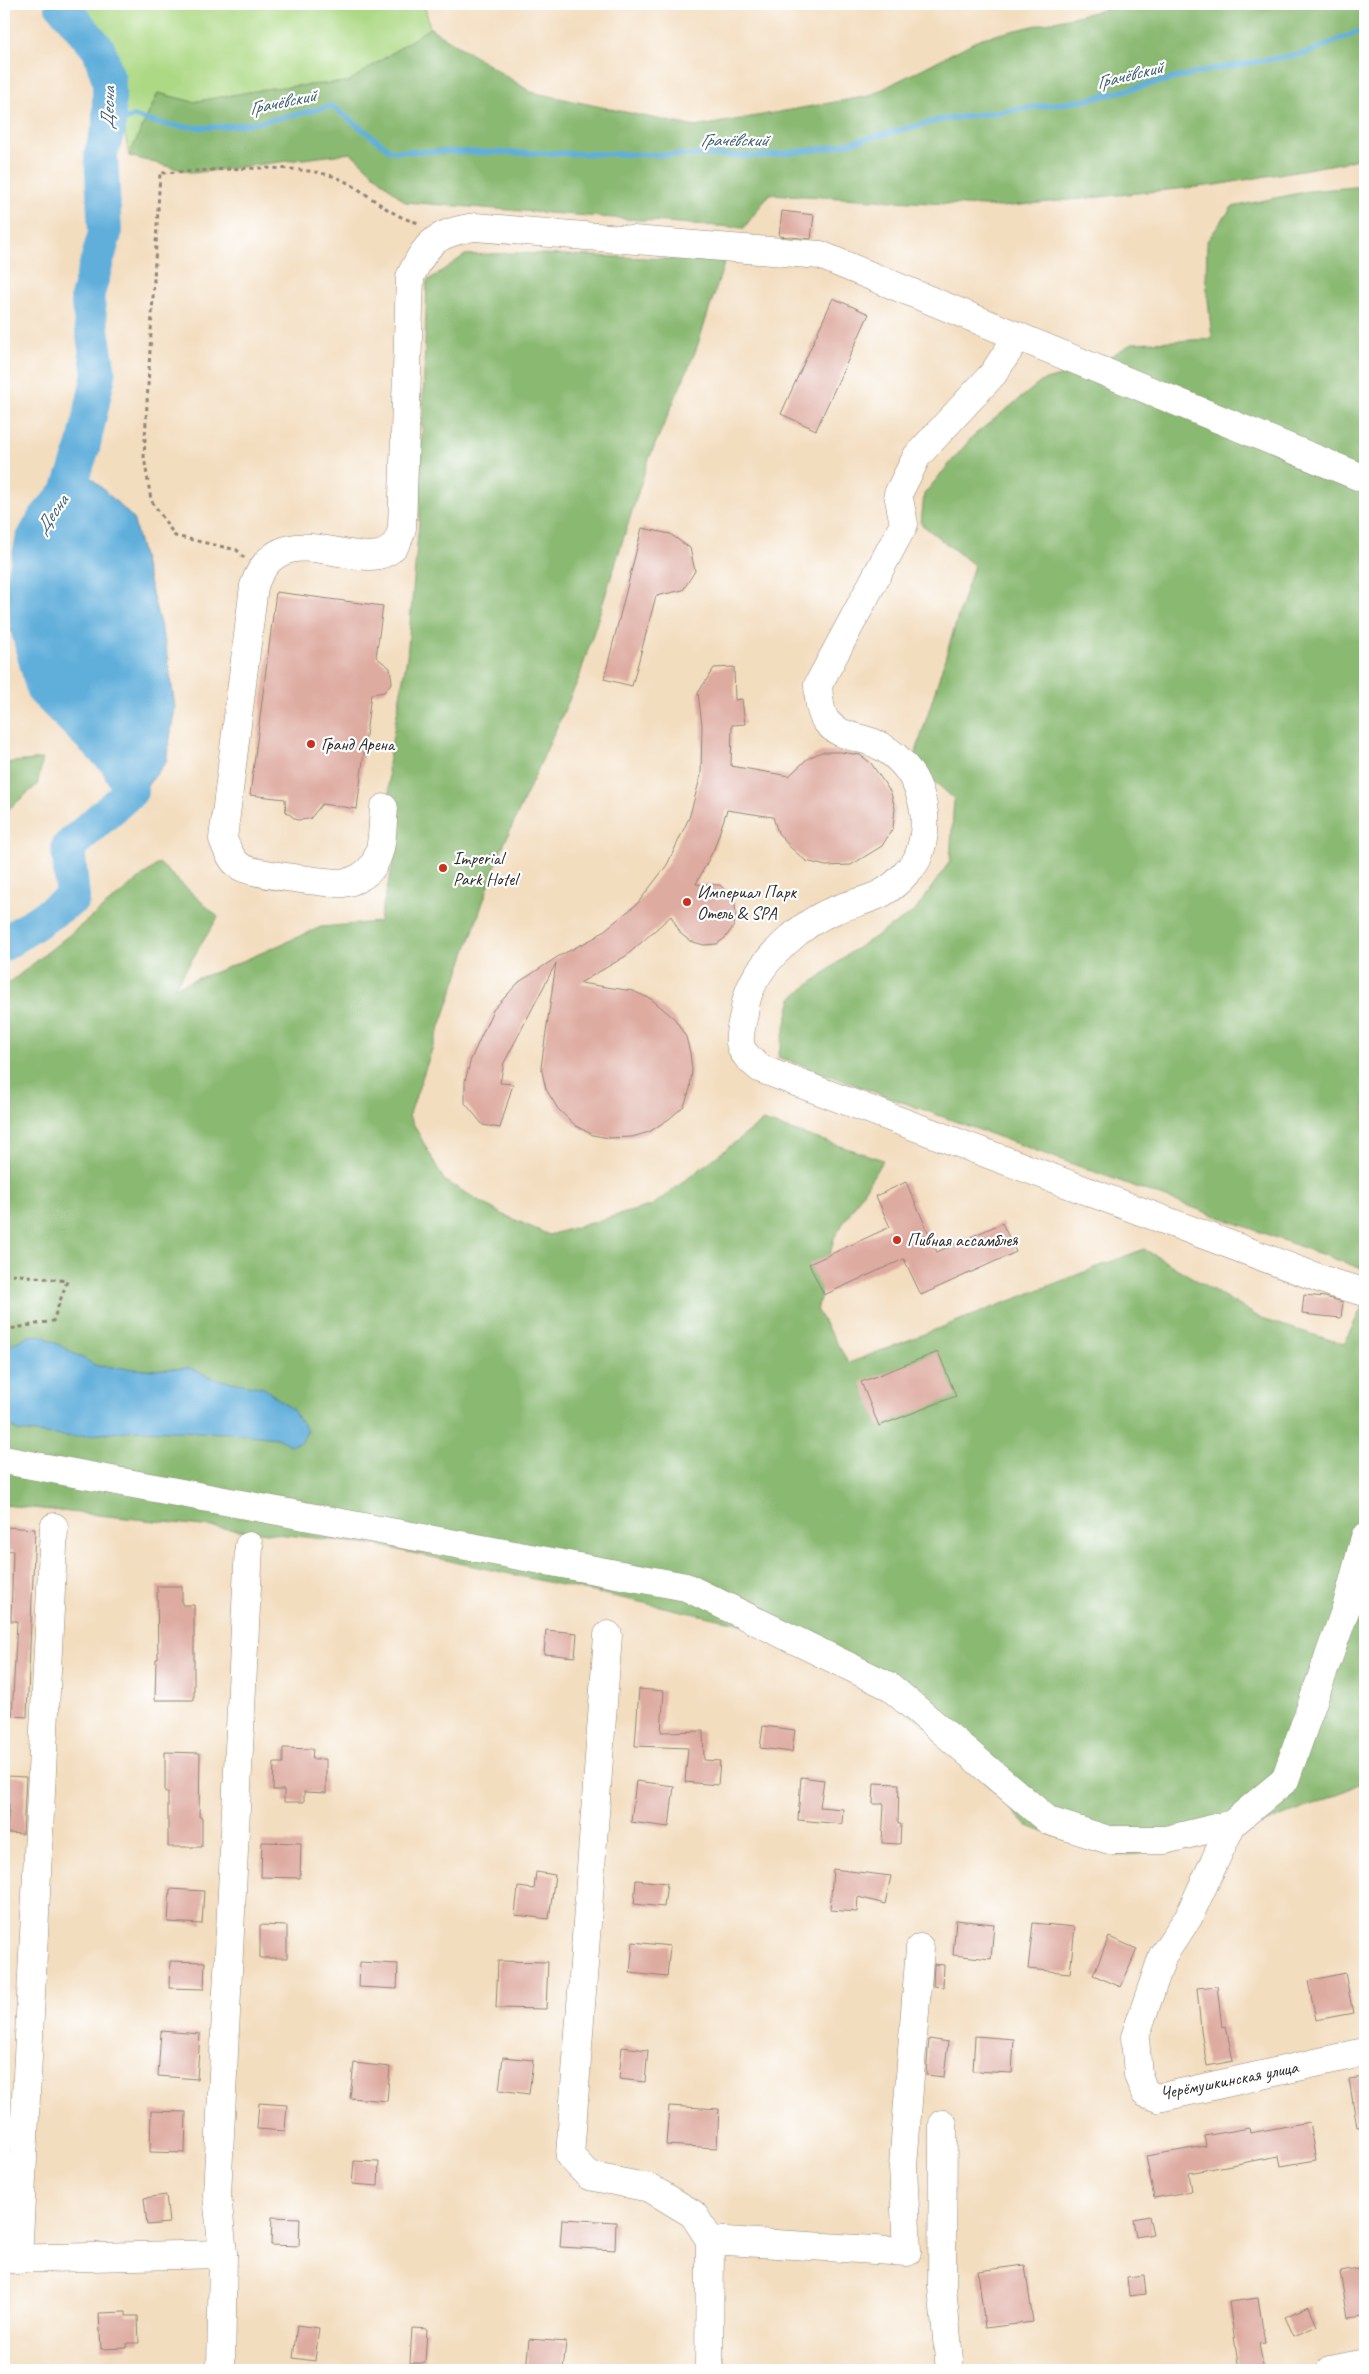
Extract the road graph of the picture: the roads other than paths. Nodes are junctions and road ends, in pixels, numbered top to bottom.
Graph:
1 (1018, 336) junction
2 (1365, 479) edge
3 (384, 808) dead end
4 (1365, 1292) edge
5 (4, 1460) edge
6 (54, 1527) dead end
7 (1365, 1538) edge
8 (249, 1546) dead end
9 (608, 1635) dead end
10 (1232, 1824) junction
11 (920, 1948) dead end
12 (1365, 2052) edge
13 (944, 2124) dead end
14 (710, 2240) junction
15 (223, 2254) junction
16 (11, 2259) edge
17 (1365, 2363) edge
18 (221, 2370) edge
19 (709, 2370) edge
20 (950, 2370) edge
21 (1331, 2370) edge

1 - 2 street
1 - 3 street
1 - 4 street
5 - 10 street
6 - 16 street
7 - 10 street
8 - 15 street
9 - 14 street
10 - 12 street, Черёмушкинская улица
11 - 14 street
13 - 20 street
14 - 19 street
15 - 16 street
15 - 18 street
17 - 21 street

